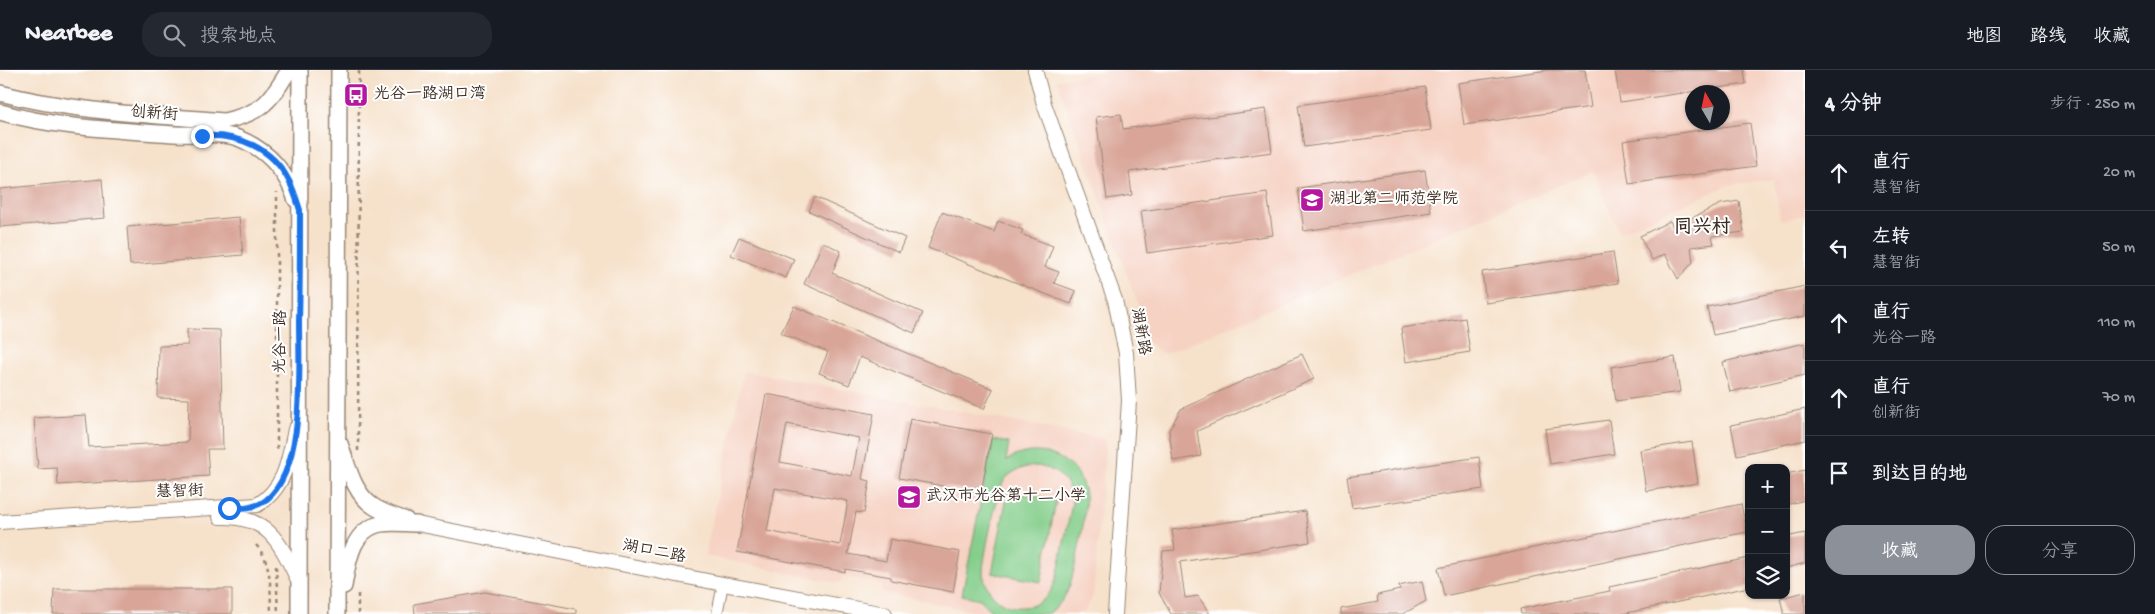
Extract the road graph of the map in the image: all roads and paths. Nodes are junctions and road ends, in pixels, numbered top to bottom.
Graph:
1 (289, 70) edge
2 (300, 70) edge
3 (339, 70) edge
4 (359, 70) edge
5 (1035, 70) edge
6 (0, 94) edge
7 (0, 112) edge
8 (277, 186) dead end
9 (300, 210) junction
10 (298, 414) junction
11 (337, 433) junction
12 (277, 458) dead end
13 (358, 459) dead end
14 (0, 522) edge
15 (417, 524) junction
16 (0, 530) edge
17 (256, 545) dead end
18 (275, 563) dead end
19 (299, 582) junction
20 (723, 584) junction
21 (271, 614) edge
22 (278, 614) edge
23 (299, 614) edge
24 (338, 614) edge
25 (717, 614) edge
26 (885, 614) edge
27 (1115, 614) edge

1 - 6 main road, 创新街
2 - 9 main road, 光谷一路
3 - 11 main road
4 - 13 path
5 - 27 street, 湖新路
7 - 9 main road, 创新街
8 - 12 path
9 - 10 main road, 光谷一路
10 - 14 street, 慧智街
10 - 19 main road, 光谷一路
11 - 15 main road
11 - 24 main road
15 - 20 street, 湖口二路
15 - 24 main road
16 - 19 street, 慧智街
17 - 21 path
18 - 22 path
19 - 23 main road, 光谷一路
20 - 25 street
20 - 26 street, 湖口二路

